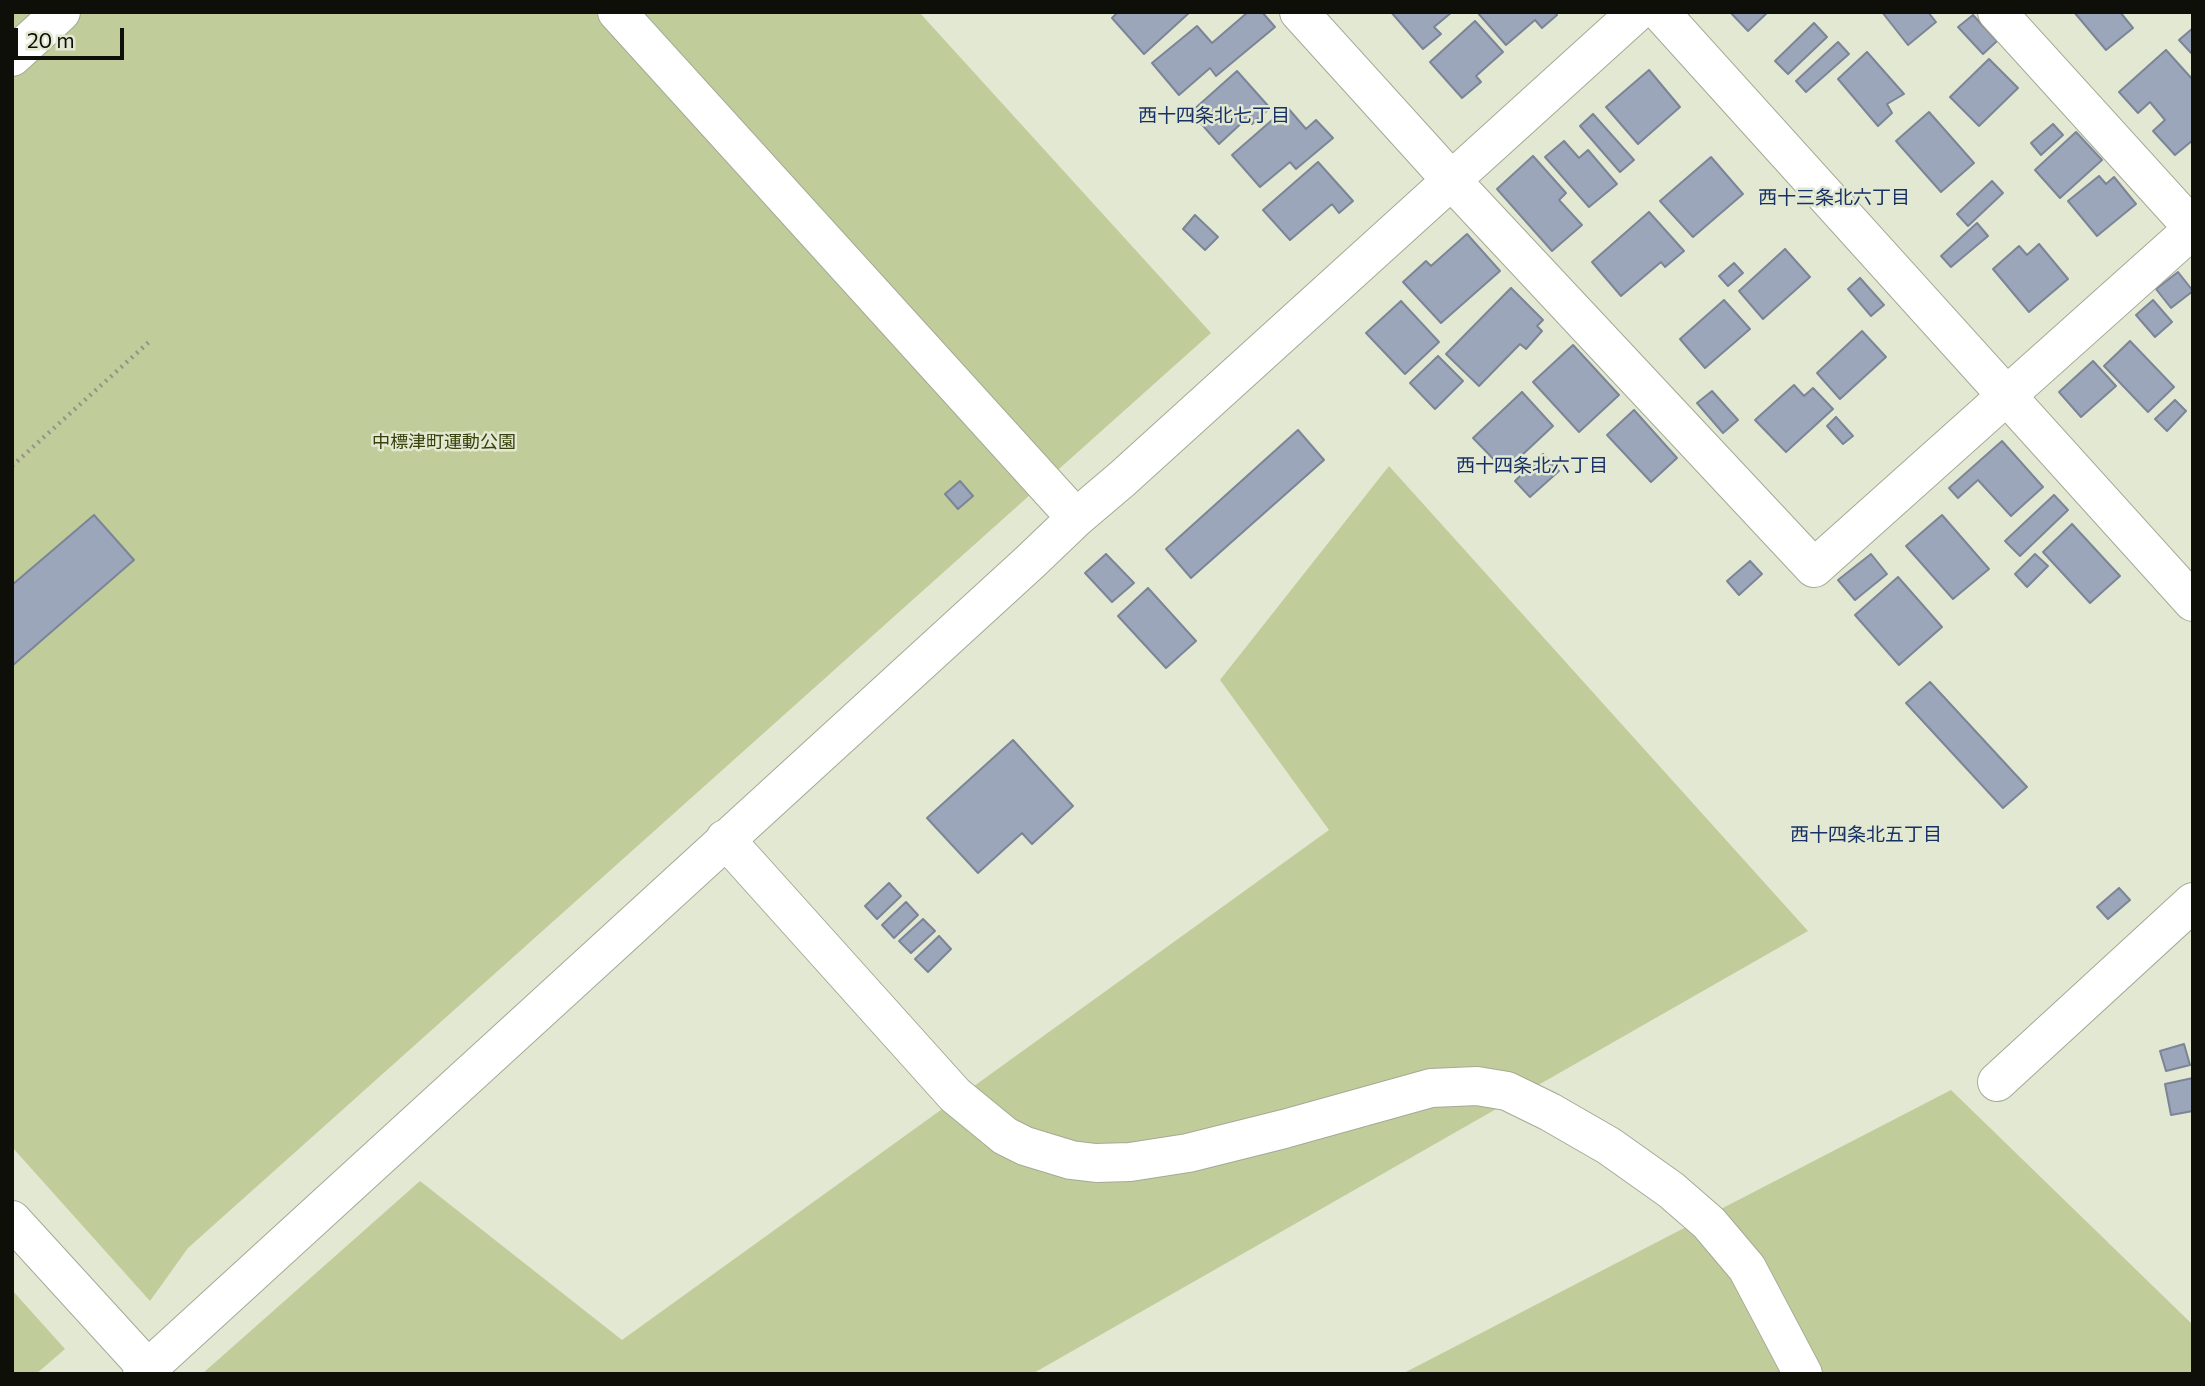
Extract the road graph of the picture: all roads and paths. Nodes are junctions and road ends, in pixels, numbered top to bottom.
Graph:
1 (61, 12) edge
2 (617, 12) edge
3 (1299, 12) edge
4 (1637, 12) edge
5 (1660, 12) edge
6 (1997, 12) edge
7 (12, 57) edge
8 (1452, 181) junction
9 (2193, 228) edge
10 (150, 341) dead end
11 (2008, 396) junction
12 (12, 466) edge
13 (1076, 518) junction
14 (2193, 602) edge
15 (725, 839) junction
16 (2193, 902) edge
17 (1997, 1082) dead end
18 (12, 1220) edge
19 (145, 1371) edge
20 (1803, 1374) edge

1 - 7 street
2 - 13 street
3 - 8 street
4 - 8 street
5 - 11 street
6 - 9 street
8 - 11 street
8 - 13 street
9 - 11 street
10 - 12 path
11 - 14 street
13 - 15 street
15 - 19 street
15 - 20 street
16 - 17 street
18 - 19 street

